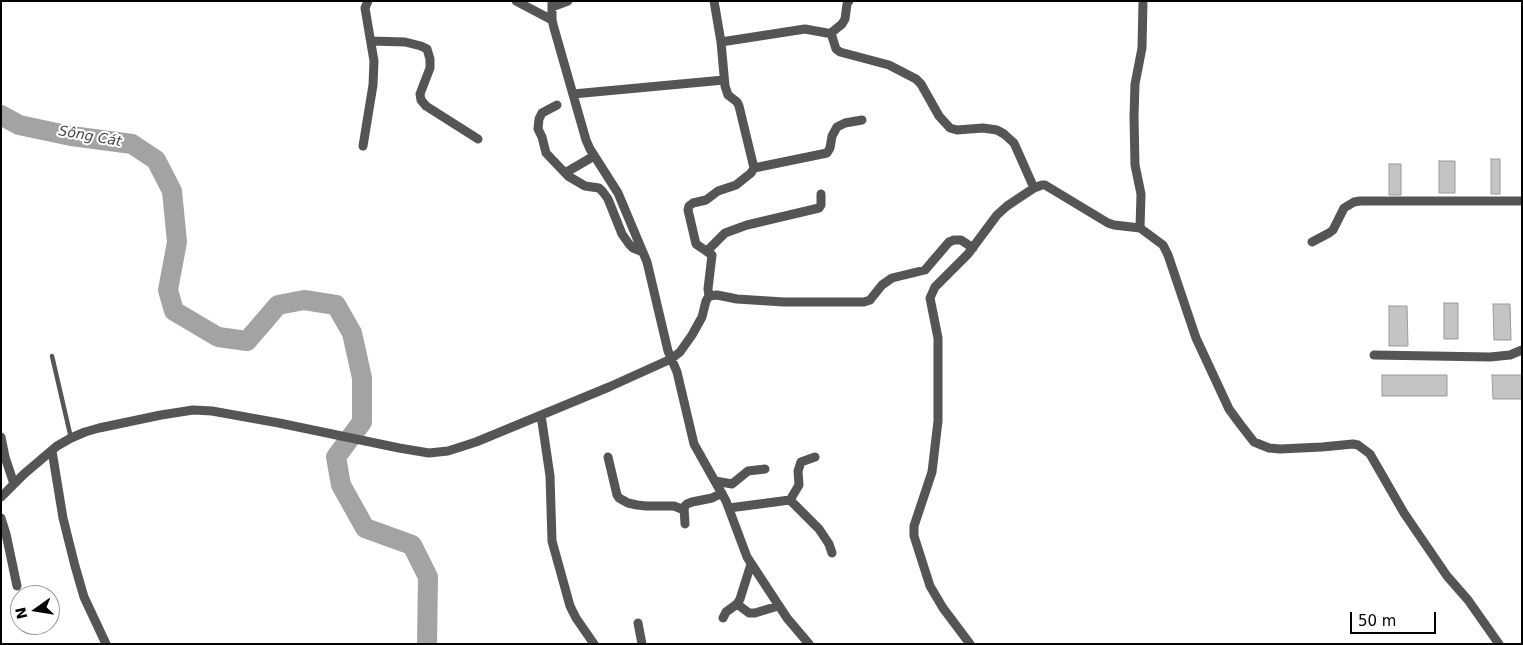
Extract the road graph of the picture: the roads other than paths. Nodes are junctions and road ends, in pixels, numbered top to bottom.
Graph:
1 (368, 1) edge
2 (516, 1) edge
3 (568, 1) edge
4 (714, 1) edge
5 (849, 1) edge
6 (1143, 1) edge
7 (552, 4) edge
8 (552, 20) junction
9 (830, 33) junction
10 (371, 41) junction
11 (721, 42) junction
12 (724, 80) junction
13 (573, 94) junction
14 (557, 105) dead end
15 (862, 120) dead end
16 (478, 139) dead end
17 (363, 146) dead end
18 (594, 156) junction
19 (754, 168) junction
20 (565, 173) junction
21 (1034, 188) junction
22 (821, 194) dead end
23 (1522, 202) edge
24 (1140, 228) junction
25 (1312, 242) dead end
26 (973, 248) junction
27 (707, 251) junction
28 (643, 252) junction
29 (709, 296) junction
30 (1522, 350) edge
31 (1374, 355) dead end
32 (52, 356) dead end
33 (671, 359) junction
34 (541, 415) junction
35 (1, 437) edge
36 (71, 438) junction
37 (52, 451) junction
38 (814, 456) dead end
39 (608, 457) dead end
40 (765, 469) dead end
41 (715, 481) junction
42 (14, 484) junction
43 (722, 493) junction
44 (1, 497) edge
45 (790, 500) junction
46 (729, 508) junction
47 (684, 510) junction
48 (1, 518) edge
49 (685, 524) dead end
50 (832, 553) dead end
51 (751, 564) junction
52 (16, 585) edge
53 (737, 604) junction
54 (778, 606) junction
55 (722, 618) dead end
56 (638, 623) dead end
57 (106, 644) edge
58 (594, 644) edge
59 (642, 644) edge
60 (809, 644) edge
61 (970, 644) edge
62 (1499, 644) edge

1 - 10 street
2 - 8 street
3 - 7 street
4 - 11 street
5 - 9 street
6 - 24 street
7 - 8 street
8 - 13 street
9 - 11 street
9 - 21 street
10 - 16 street
10 - 17 street
11 - 12 street
12 - 13 street
12 - 19 street
13 - 18 street
14 - 20 street
15 - 19 street
18 - 20 street
18 - 28 street
19 - 27 street
20 - 28 street
21 - 24 street
21 - 26 street
22 - 27 street
23 - 25 street
24 - 62 street
26 - 29 street
26 - 61 street
27 - 29 street
28 - 33 street
29 - 33 street
30 - 31 street
32 - 36 lane
33 - 34 street
33 - 41 street
34 - 36 street
34 - 58 street
35 - 42 street
36 - 37 street
37 - 42 street
37 - 57 street
38 - 45 street
39 - 47 street
40 - 41 street
41 - 43 street
42 - 44 street
43 - 46 street
43 - 47 street
45 - 46 street
45 - 50 street
46 - 51 street
47 - 49 street
48 - 52 street
51 - 53 street
51 - 54 street
53 - 54 street
53 - 55 street
54 - 60 street
56 - 59 street

